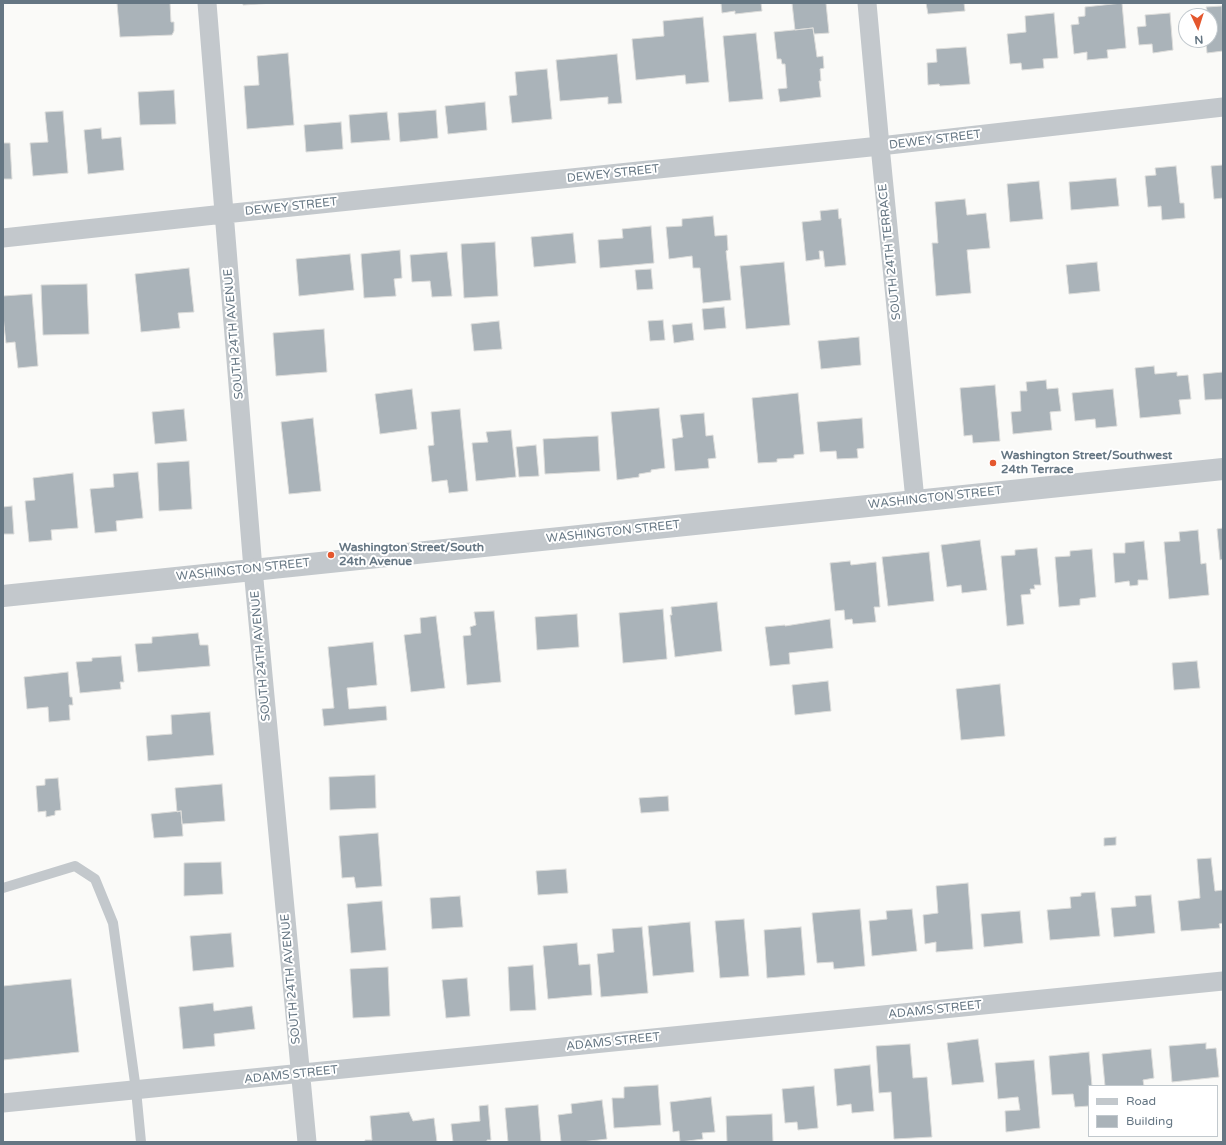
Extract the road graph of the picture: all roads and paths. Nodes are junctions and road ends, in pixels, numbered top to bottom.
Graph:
1 (207, 3) edge
2 (868, 3) edge
3 (1223, 107) edge
4 (880, 146) junction
5 (224, 214) junction
6 (3, 238) edge
7 (1223, 468) edge
8 (915, 500) junction
9 (253, 569) junction
10 (3, 596) edge
11 (3, 888) edge
12 (1223, 981) edge
13 (300, 1074) junction
14 (136, 1090) junction
15 (3, 1103) edge
16 (141, 1142) edge
17 (307, 1142) edge

1 - 5 street, SOUTH 24TH AVENUE
2 - 4 street, SOUTH 24TH TERRACE
3 - 4 street, DEWEY STREET
4 - 5 street, DEWEY STREET
4 - 8 street, SOUTH 24TH TERRACE
5 - 6 street, DEWEY STREET
5 - 9 street, SOUTH 24TH AVENUE
7 - 8 street, WASHINGTON STREET
8 - 9 street, WASHINGTON STREET
9 - 10 street, WASHINGTON STREET
9 - 13 street, SOUTH 24TH AVENUE
11 - 14 lane
12 - 13 street, ADAMS STREET
13 - 14 street, ADAMS STREET
13 - 17 street, SOUTH 24TH AVENUE
14 - 15 street, ADAMS STREET
14 - 16 lane

